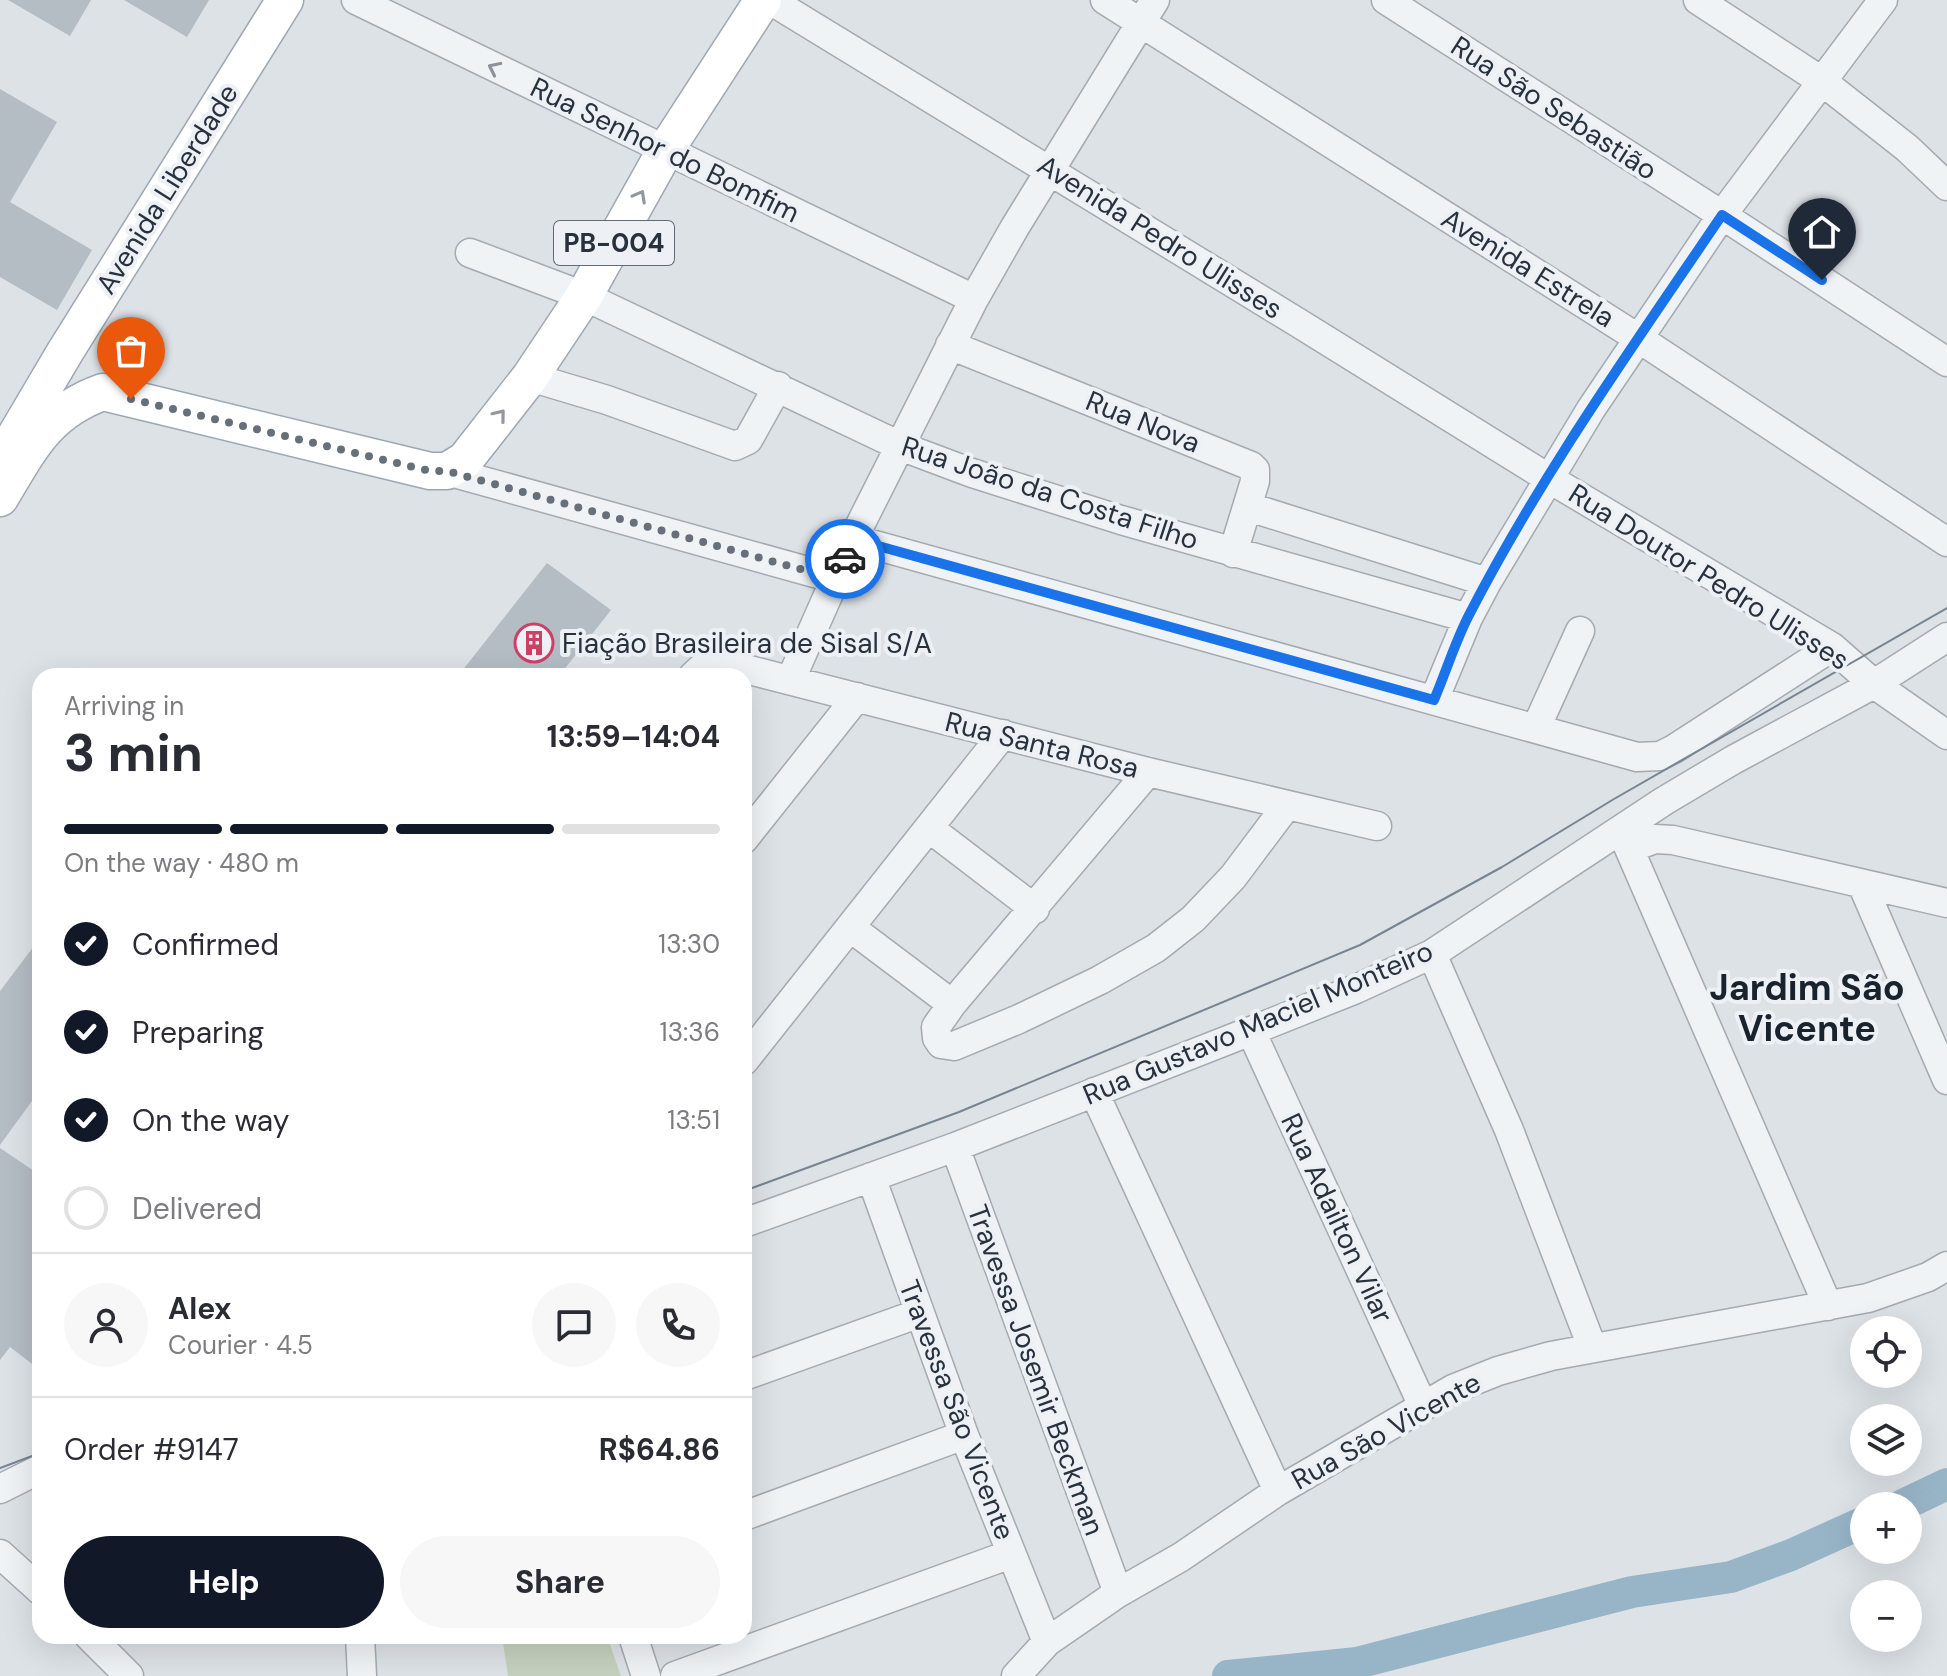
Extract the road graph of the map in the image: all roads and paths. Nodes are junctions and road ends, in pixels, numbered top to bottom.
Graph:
1 (285, 0) edge
2 (356, 0) edge
3 (763, 0) edge
4 (770, 0) edge
5 (1105, 0) edge
6 (1386, 0) edge
7 (1698, 0) edge
8 (1883, 0) edge
9 (1148, 11) edge
10 (1823, 82) junction
11 (665, 151) junction
12 (1050, 170) junction
13 (1947, 186) edge
14 (1722, 215) junction
15 (470, 253) dead end
16 (584, 296) junction
17 (974, 299) junction
18 (1638, 338) junction
19 (950, 345) junction
20 (65, 352) junction
21 (1947, 362) edge
22 (530, 377) junction
23 (778, 386) junction
24 (103, 392) junction
25 (900, 446) junction
26 (0, 462) edge
27 (447, 471) junction
28 (1548, 478) junction
29 (0, 498) edge
30 (1249, 507) junction
31 (853, 539) junction
32 (1947, 542) edge
33 (1233, 553) junction
34 (836, 579) junction
35 (1487, 582) junction
36 (1468, 618) junction
37 (1580, 631) dead end
38 (1947, 637) edge
39 (1832, 647) junction
40 (706, 668) edge
41 (744, 668) edge
42 (752, 670) edge
43 (791, 679) junction
44 (1874, 684) junction
45 (857, 697) junction
46 (1434, 700) junction
47 (1536, 728) junction
48 (1003, 734) junction
49 (1947, 735) edge
50 (1148, 772) junction
51 (1287, 805) junction
52 (1377, 826) dead end
53 (929, 828) junction
54 (752, 829) edge
55 (1626, 839) junction
56 (1862, 884) junction
57 (1947, 903) edge
58 (1035, 909) junction
59 (851, 928) junction
60 (1432, 954) junction
61 (952, 1004) junction
62 (1251, 1031) junction
63 (752, 1051) edge
64 (1947, 1080) edge
65 (1094, 1092) junction
66 (955, 1147) junction
67 (871, 1177) junction
68 (752, 1220) edge
69 (1947, 1266) edge
70 (1828, 1306) junction
71 (920, 1313) junction
72 (1592, 1347) junction
73 (752, 1373) edge
74 (1423, 1406) junction
75 (964, 1435) junction
76 (32, 1473) edge
77 (0, 1489) edge
78 (1278, 1491) junction
79 (752, 1513) edge
80 (0, 1554) edge
81 (1011, 1554) junction
82 (32, 1583) edge
83 (1118, 1593) junction
84 (1047, 1642) junction
85 (97, 1644) edge
86 (360, 1644) edge
87 (636, 1644) edge
88 (129, 1676) edge
89 (362, 1676) edge
90 (646, 1676) edge
91 (675, 1676) edge
92 (1016, 1676) edge

1 - 20 main road, Avenida Liberdade
11 -> 2 street, Rua Senhor do Bomfim
3 - 11 main road, PB-004
4 - 12 street, Avenida Pedro Ulisses
5 - 9 street, Avenida Estrela
6 - 14 street, Rua São Sebastião
7 - 10 street
8 - 10 street
9 - 12 street
9 - 18 street, Avenida Estrela
10 - 13 street
10 - 14 street
16 -> 11 main road, PB-004
11 - 17 street, Rua Senhor do Bomfim
12 - 17 street
12 - 28 street, Avenida Pedro Ulisses
14 - 18 street
14 - 21 street, Rua São Sebastião
15 - 16 street, Rua João da Costa Filho
16 - 22 main road, PB-004
16 - 23 street, Rua João da Costa Filho
17 - 19 street
18 - 28 street
18 - 32 street, Avenida Estrela
19 - 25 street
19 - 30 street, Rua Nova
20 - 24 main road
20 - 26 main road, Avenida Liberdade
22 - 23 street
27 -> 22 main road, PB-004
23 - 25 street, Rua João da Costa Filho
24 - 27 main road
24 - 29 main road
25 - 31 street
25 - 33 street, Rua João da Costa Filho
27 - 34 street
28 - 35 street
28 - 39 street, Rua Doutor Pedro Ulisses
30 - 33 street, Rua Nova
30 - 35 street
31 - 34 street
31 - 46 street
33 - 36 street, Rua João da Costa Filho
34 - 43 street
35 - 36 street
36 - 46 street
37 - 47 street
38 - 44 street, Rua Gustavo Maciel Monteiro
39 - 44 street, Rua Doutor Pedro Ulisses
39 - 47 street
40 - 41 street, Rua Santa Rosa
42 - 43 street, Rua Santa Rosa
43 - 45 street, Rua Santa Rosa
44 - 49 street, Rua Doutor Pedro Ulisses
44 - 55 street, Rua Gustavo Maciel Monteiro
45 - 48 street, Rua Santa Rosa
45 - 54 street
46 - 47 street
48 - 50 street, Rua Santa Rosa
48 - 53 street
50 - 51 street, Rua Santa Rosa
50 - 58 street
51 - 52 street, Rua Santa Rosa
51 - 61 street
53 - 58 street
53 - 59 street
55 - 56 street
55 - 60 street, Rua Gustavo Maciel Monteiro
55 - 70 street
56 - 57 street
56 - 64 street
58 - 61 street
59 - 61 street
59 - 63 street
60 - 62 street, Rua Gustavo Maciel Monteiro
60 - 72 street
62 - 65 street, Rua Gustavo Maciel Monteiro
62 - 74 street, Rua Adailton Vilar
65 - 66 street, Rua Gustavo Maciel Monteiro
65 - 78 street
66 - 67 street, Rua Gustavo Maciel Monteiro
66 - 83 street, Travessa Josemir Beckman
67 - 68 street, Rua Gustavo Maciel Monteiro
67 - 71 street, Travessa São Vicente
69 - 70 street, Rua São Vicente
70 - 72 street, Rua São Vicente
71 - 73 street
71 - 75 street, Travessa São Vicente
72 - 74 street, Rua São Vicente
74 - 78 street, Rua São Vicente
75 - 79 street
75 - 81 street, Travessa São Vicente
76 - 77 street
78 - 83 street, Rua São Vicente
80 - 82 street
81 - 84 street, Travessa São Vicente
81 - 91 street
83 - 84 street, Rua São Vicente
84 - 92 street, Rua São Vicente
85 - 88 street
86 - 89 street
87 - 90 street

